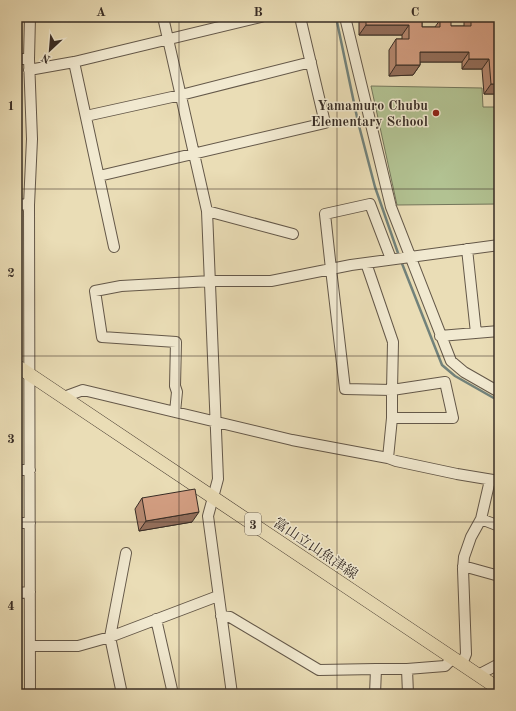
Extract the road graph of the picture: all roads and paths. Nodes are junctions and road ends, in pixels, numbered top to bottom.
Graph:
1 (30, 17) edge
2 (163, 17) edge
3 (261, 17) edge
4 (300, 17) edge
5 (345, 17) edge
6 (167, 39) junction
7 (17, 59) edge
8 (29, 59) junction
9 (74, 62) junction
10 (311, 62) junction
11 (29, 70) junction
12 (181, 95) junction
13 (86, 116) junction
14 (193, 153) junction
15 (98, 176) junction
16 (17, 204) edge
17 (29, 205) junction
18 (207, 211) junction
19 (293, 234) dead end
20 (499, 245) edge
21 (114, 247) dead end
22 (467, 249) junction
23 (407, 257) junction
24 (392, 259) junction
25 (366, 263) junction
26 (331, 269) junction
27 (211, 281) junction
28 (499, 331) edge
29 (476, 333) junction
30 (440, 336) junction
31 (17, 366) edge
32 (29, 374) junction
33 (392, 390) junction
34 (499, 392) edge
35 (64, 397) junction
36 (175, 412) junction
37 (392, 418) junction
38 (216, 422) junction
39 (388, 458) junction
40 (17, 470) edge
41 (30, 470) junction
42 (494, 480) edge
43 (214, 499) junction
44 (481, 519) junction
45 (17, 523) edge
46 (30, 523) junction
47 (499, 526) edge
48 (126, 553) dead end
49 (463, 566) junction
50 (499, 576) edge
51 (30, 592) junction
52 (17, 593) edge
53 (218, 596) junction
54 (221, 616) junction
55 (156, 619) junction
56 (110, 637) junction
57 (30, 646) junction
58 (457, 661) junction
59 (496, 665) edge
60 (376, 669) junction
61 (407, 669) junction
62 (478, 675) junction
63 (497, 688) edge
64 (30, 694) edge
65 (122, 694) edge
66 (173, 694) edge
67 (232, 694) edge
68 (375, 694) edge
69 (408, 694) edge

1 - 8 street
2 - 6 street
3 - 6 street
4 - 10 street
5 - 23 street
6 - 9 street
6 - 12 street
7 - 8 street
8 - 11 street
9 - 11 street
9 - 13 street
10 - 12 street
10 - 14 street
11 - 17 street
12 - 13 street
12 - 14 street
13 - 15 street
14 - 15 street
14 - 18 street
15 - 21 street
16 - 17 street
17 - 32 street
18 - 19 street
18 - 27 street
20 - 22 street
22 - 23 street
22 - 29 street
23 - 24 street
23 - 30 street
24 - 25 street
24 - 26 street
25 - 26 street
25 - 33 street
26 - 27 street
26 - 33 street
27 - 36 street
27 - 38 street
28 - 29 street
29 - 30 street
30 - 34 street
31 - 32 main road, 富山立山魚津線 / 3
32 - 35 main road, 富山立山魚津線 / 3
32 - 41 street
33 - 37 street
33 - 37 street
35 - 36 street
35 - 43 main road, 富山立山魚津線 / 3
36 - 38 street
37 - 39 street
38 - 39 street
38 - 43 street
39 - 42 street
40 - 41 street
41 - 46 street
42 - 44 street
43 - 53 street
43 - 58 main road, 富山立山魚津線 / 3
44 - 47 street
44 - 49 street
45 - 46 street
46 - 51 street
48 - 56 street
49 - 50 street
49 - 58 street
51 - 52 street
51 - 57 street
53 - 54 street
53 - 55 street
54 - 60 street
54 - 67 street
55 - 56 street
55 - 66 street
56 - 57 street
56 - 65 street
57 - 64 street
58 - 61 street
58 - 62 main road, 富山立山魚津線 / 3
59 - 62 street
60 - 61 street
60 - 68 street
61 - 69 street
62 - 63 main road, 富山立山魚津線 / 3

